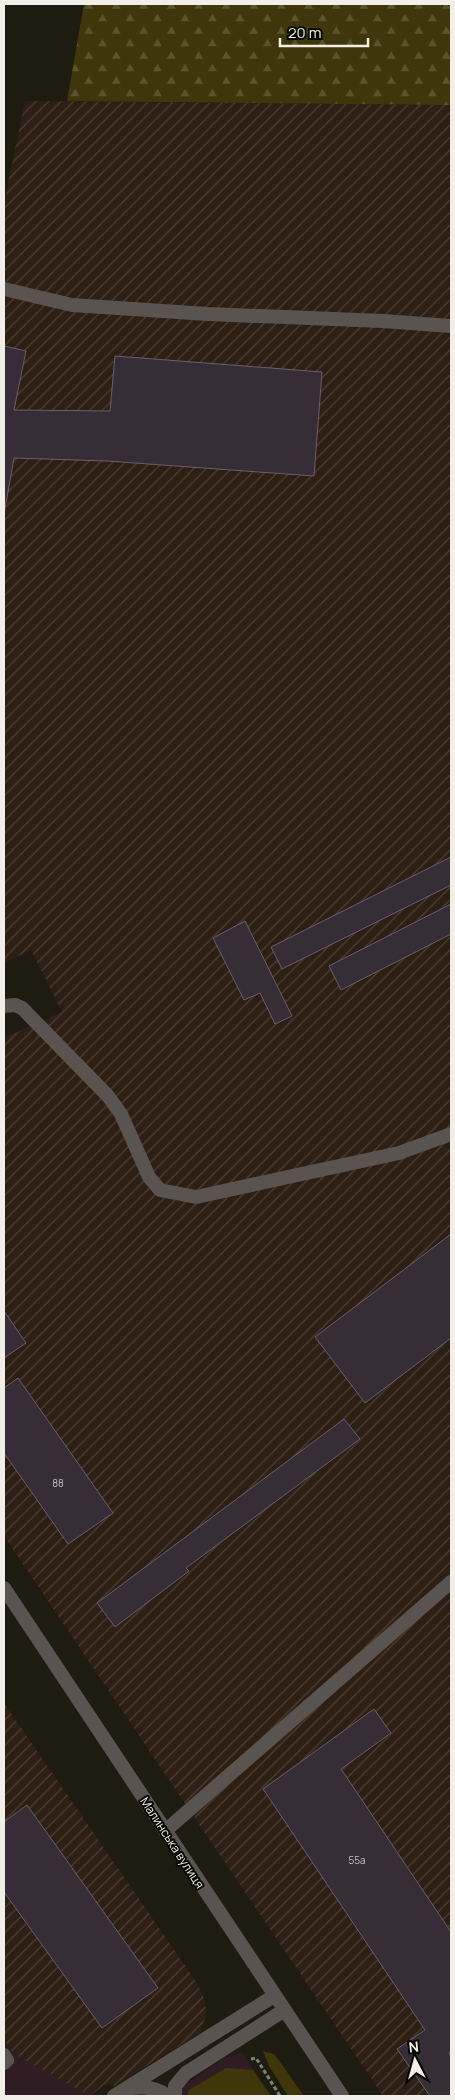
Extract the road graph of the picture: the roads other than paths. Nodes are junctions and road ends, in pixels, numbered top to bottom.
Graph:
1 (4, 289) edge
2 (451, 326) edge
3 (4, 1006) edge
4 (451, 1134) edge
5 (451, 1582) edge
6 (4, 1588) edge
7 (164, 1831) junction
8 (274, 1996) junction
9 (283, 2011) junction
10 (4, 2055) edge
11 (4, 2063) edge
12 (118, 2094) edge
13 (168, 2096) edge
14 (175, 2096) edge
15 (342, 2096) edge

1 - 2 street
3 - 4 street
5 - 7 street
6 - 7 street, Малинська вулиця
7 - 8 street, Малинська вулиця
8 - 9 street, Малинська вулиця
8 - 12 street
9 - 14 street
9 - 15 street, Малинська вулиця
10 - 11 street
12 - 13 street

